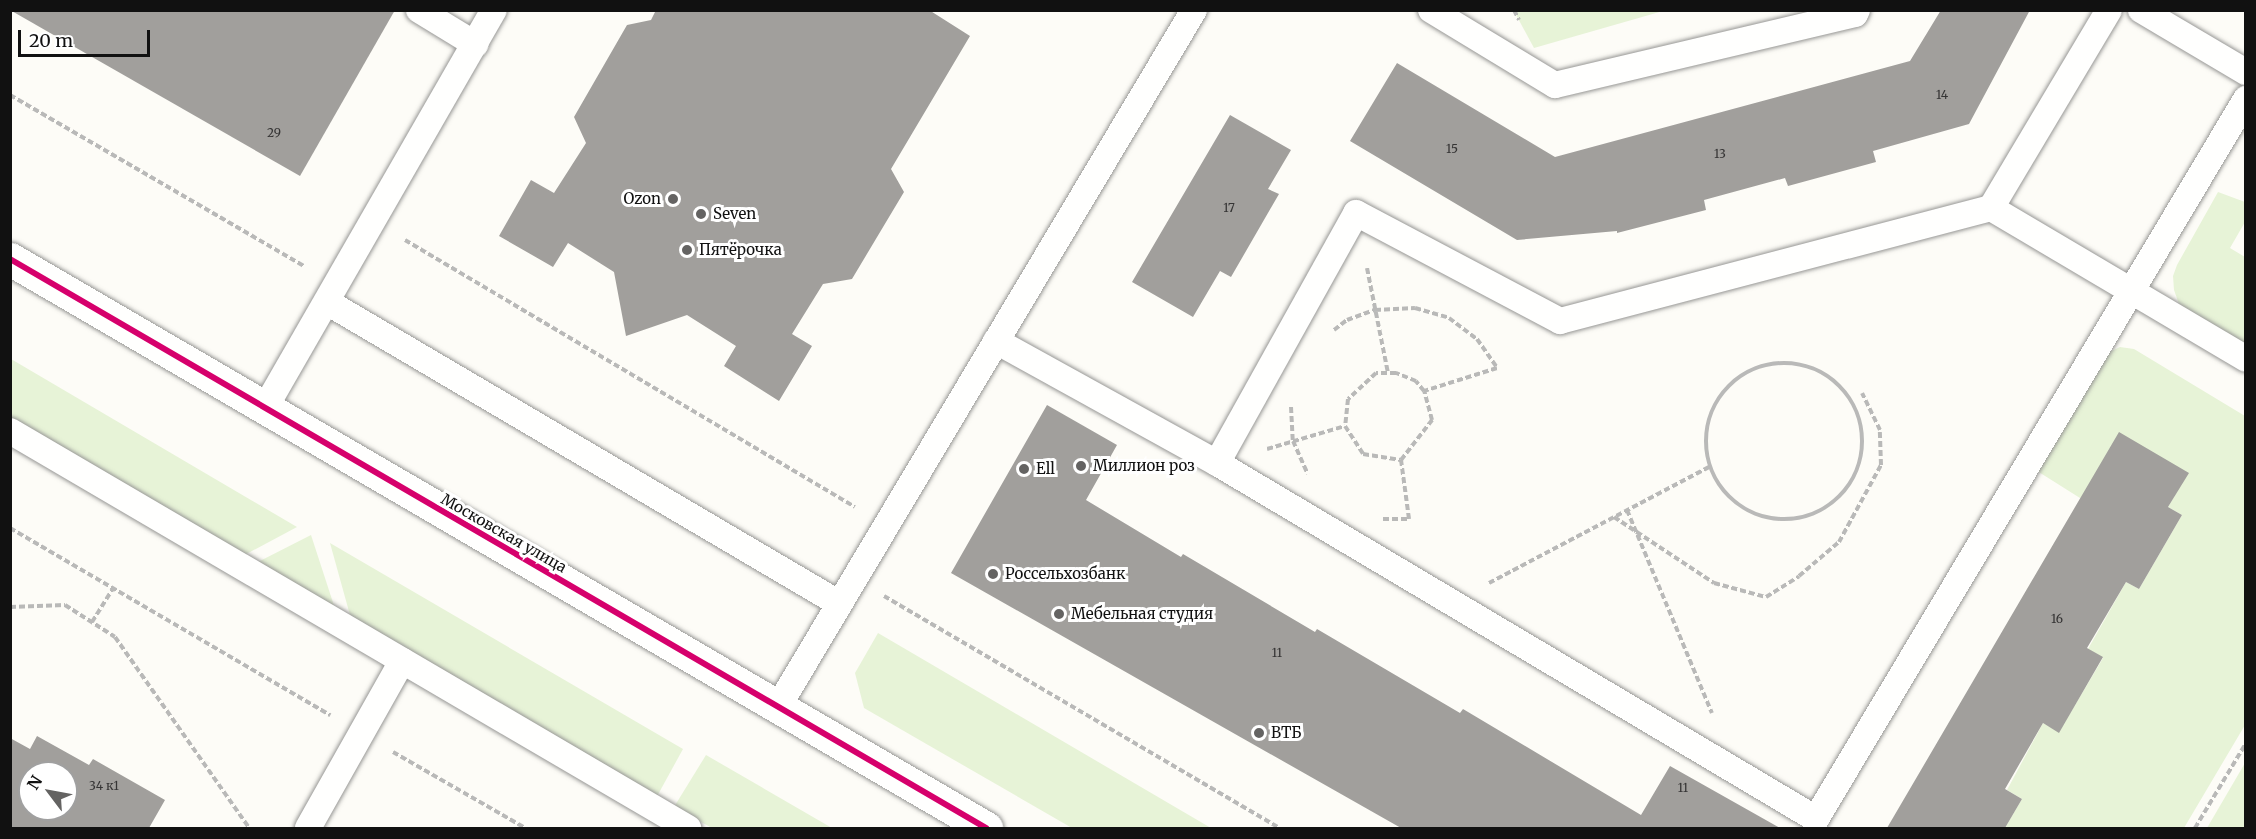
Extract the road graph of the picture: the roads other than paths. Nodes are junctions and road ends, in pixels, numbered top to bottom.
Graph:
1 (419, 10) edge
2 (494, 10) edge
3 (1194, 10) edge
4 (1431, 10) edge
5 (1857, 10) edge
6 (2109, 10) edge
7 (2141, 10) edge
8 (475, 44) junction
9 (2246, 72) edge
10 (2246, 99) edge
11 (1991, 208) junction
12 (10, 259) edge
13 (2131, 291) junction
14 (332, 293) junction
15 (996, 341) junction
16 (2246, 359) edge
17 (265, 408) junction
18 (10, 431) edge
19 (1217, 463) junction
20 (840, 604) junction
21 (402, 661) junction
22 (778, 707) junction
23 (309, 828) edge
24 (688, 828) edge
25 (986, 828) edge

1 - 8 lane
2 - 8 lane
3 - 15 lane
4 - 5 lane
6 - 11 lane
7 - 9 lane
8 - 14 lane
10 - 13 lane
11 - 13 lane
11 - 19 lane
12 - 17 street, Московская улица
13 - 16 lane
13 - 19 lane
14 - 17 lane
14 - 20 lane
15 - 19 lane
15 - 20 lane
17 - 22 street, Московская улица
18 - 21 lane
20 - 22 lane
21 - 23 lane
21 - 24 lane
22 - 25 street, Московская улица

